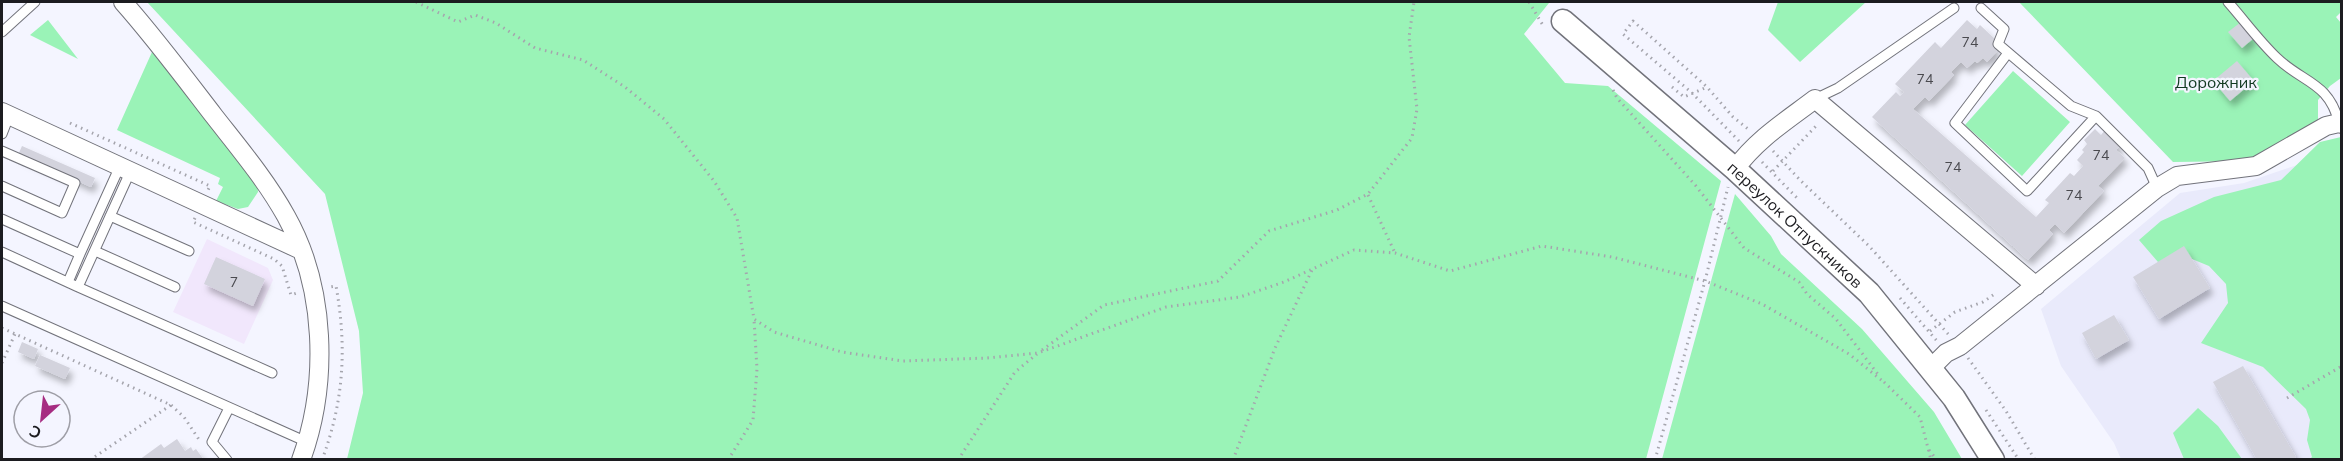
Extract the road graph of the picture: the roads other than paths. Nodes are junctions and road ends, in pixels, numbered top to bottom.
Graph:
1 (35, 2) edge
2 (123, 2) edge
3 (2228, 2) edge
4 (1954, 8) dead end
5 (1981, 8) dead end
6 (1556, 28) road end
7 (2, 32) edge
8 (2008, 53) junction
9 (1815, 99) junction
10 (5, 114) edge
11 (2096, 116) junction
12 (2340, 123) edge
13 (2, 134) edge
14 (2, 151) edge
15 (125, 168) junction
16 (1738, 182) junction
17 (2, 186) edge
18 (2157, 188) junction
19 (110, 216) junction
20 (2, 219) edge
21 (301, 250) junction
22 (95, 251) junction
23 (189, 251) dead end
24 (2, 252) edge
25 (80, 254) junction
26 (2029, 280) junction
27 (68, 282) junction
28 (78, 287) junction
29 (175, 287) dead end
30 (2, 306) edge
31 (1931, 369) junction
32 (272, 373) dead end
33 (229, 408) junction
34 (304, 451) edge
35 (227, 459) edge
36 (1994, 459) edge

1 - 7 lane
2 - 21 street
3 - 12 lane
4 - 9 lane
5 - 8 lane
6 - 16 street, переулок Отпускников
8 - 11 lane
8 - 11 lane
9 - 16 street
9 - 26 street
10 - 13 lane
10 - 15 street
11 - 18 lane
12 - 18 street
14 - 17 lane
15 - 19 lane
15 - 21 street
15 - 25 lane
16 - 31 street, переулок Отпускников
18 - 26 street
19 - 22 lane
19 - 23 lane
20 - 25 lane
21 - 34 street
22 - 28 lane
22 - 29 lane
24 - 27 lane
25 - 27 lane
26 - 31 street
27 - 28 lane
28 - 32 lane
30 - 33 lane
31 - 36 street, переулок Отпускников
33 - 34 lane
33 - 35 lane

